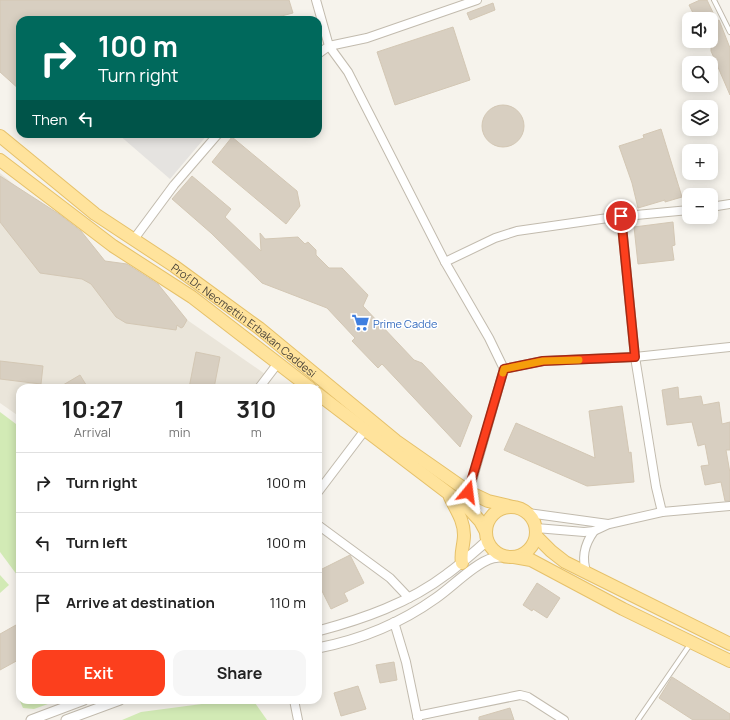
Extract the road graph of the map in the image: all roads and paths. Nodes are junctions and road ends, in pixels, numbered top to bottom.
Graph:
1 (316, 0) edge
2 (476, 0) edge
3 (714, 0) edge
4 (321, 16) edge
5 (322, 21) edge
6 (730, 32) edge
7 (329, 46) junction
8 (322, 51) edge
9 (0, 136) edge
10 (215, 138) edge
11 (0, 160) edge
12 (730, 204) edge
13 (718, 206) edge
14 (682, 211) edge
15 (621, 216) junction
16 (134, 239) junction
17 (445, 262) junction
18 (730, 347) edge
19 (635, 357) junction
20 (278, 363) junction
21 (504, 369) junction
22 (262, 384) edge
23 (305, 384) edge
24 (322, 397) edge
25 (365, 430) junction
26 (322, 487) edge
27 (468, 492) junction
28 (449, 494) junction
29 (730, 506) edge
30 (513, 507) junction
31 (662, 512) junction
32 (528, 513) junction
33 (609, 524) junction
34 (322, 528) edge
35 (594, 531) junction
36 (536, 532) junction
37 (487, 536) junction
38 (510, 557) junction
39 (462, 563) junction
40 (587, 574) junction
41 (409, 598) junction
42 (394, 622) junction
43 (322, 630) edge
44 (692, 642) junction
45 (730, 644) edge
46 (322, 647) edge
47 (730, 661) edge
48 (73, 704) edge
49 (109, 704) edge
50 (295, 704) edge
51 (418, 718) edge
52 (31, 720) edge
53 (66, 720) edge
54 (298, 720) edge
55 (564, 720) edge
56 (638, 720) edge

1 - 4 street
2 - 7 street
3 - 6 lane
5 - 7 street
7 - 8 street
7 - 17 street
9 - 16 main road, Prof.Dr. Necmettin Erbakan Caddesi
10 - 16 street
11 - 20 main road, Prof.Dr. Necmettin Erbakan Caddesi
12 - 13 street
14 - 15 street
15 - 17 street
15 - 19 street
16 - 27 main road, Prof.Dr. Necmettin Erbakan Caddesi
17 - 21 street
18 - 19 street
19 - 21 street
19 - 31 street
20 - 22 street
20 - 23 main road, Prof.Dr. Necmettin Erbakan Caddesi
21 - 27 street
24 - 25 main road
25 - 26 street
25 - 28 main road
27 - 30 main road, Prof.Dr. Necmettin Erbakan Caddesi
28 - 37 main road
28 - 39 main road
29 - 31 street
30 - 32 main road
30 - 37 main road
31 - 33 street
32 - 33 street
32 - 36 main road
33 - 35 street
34 - 41 street
35 - 36 street
35 - 40 street
36 - 38 main road
36 - 40 main road
37 - 38 main road
37 - 39 street
38 - 42 street
38 - 44 main road
39 - 41 street
40 - 45 main road
41 - 43 street
42 - 46 street
42 - 51 street
44 - 47 main road
44 - 56 lane
48 - 52 street
49 - 53 street
50 - 54 street
51 - 55 street

